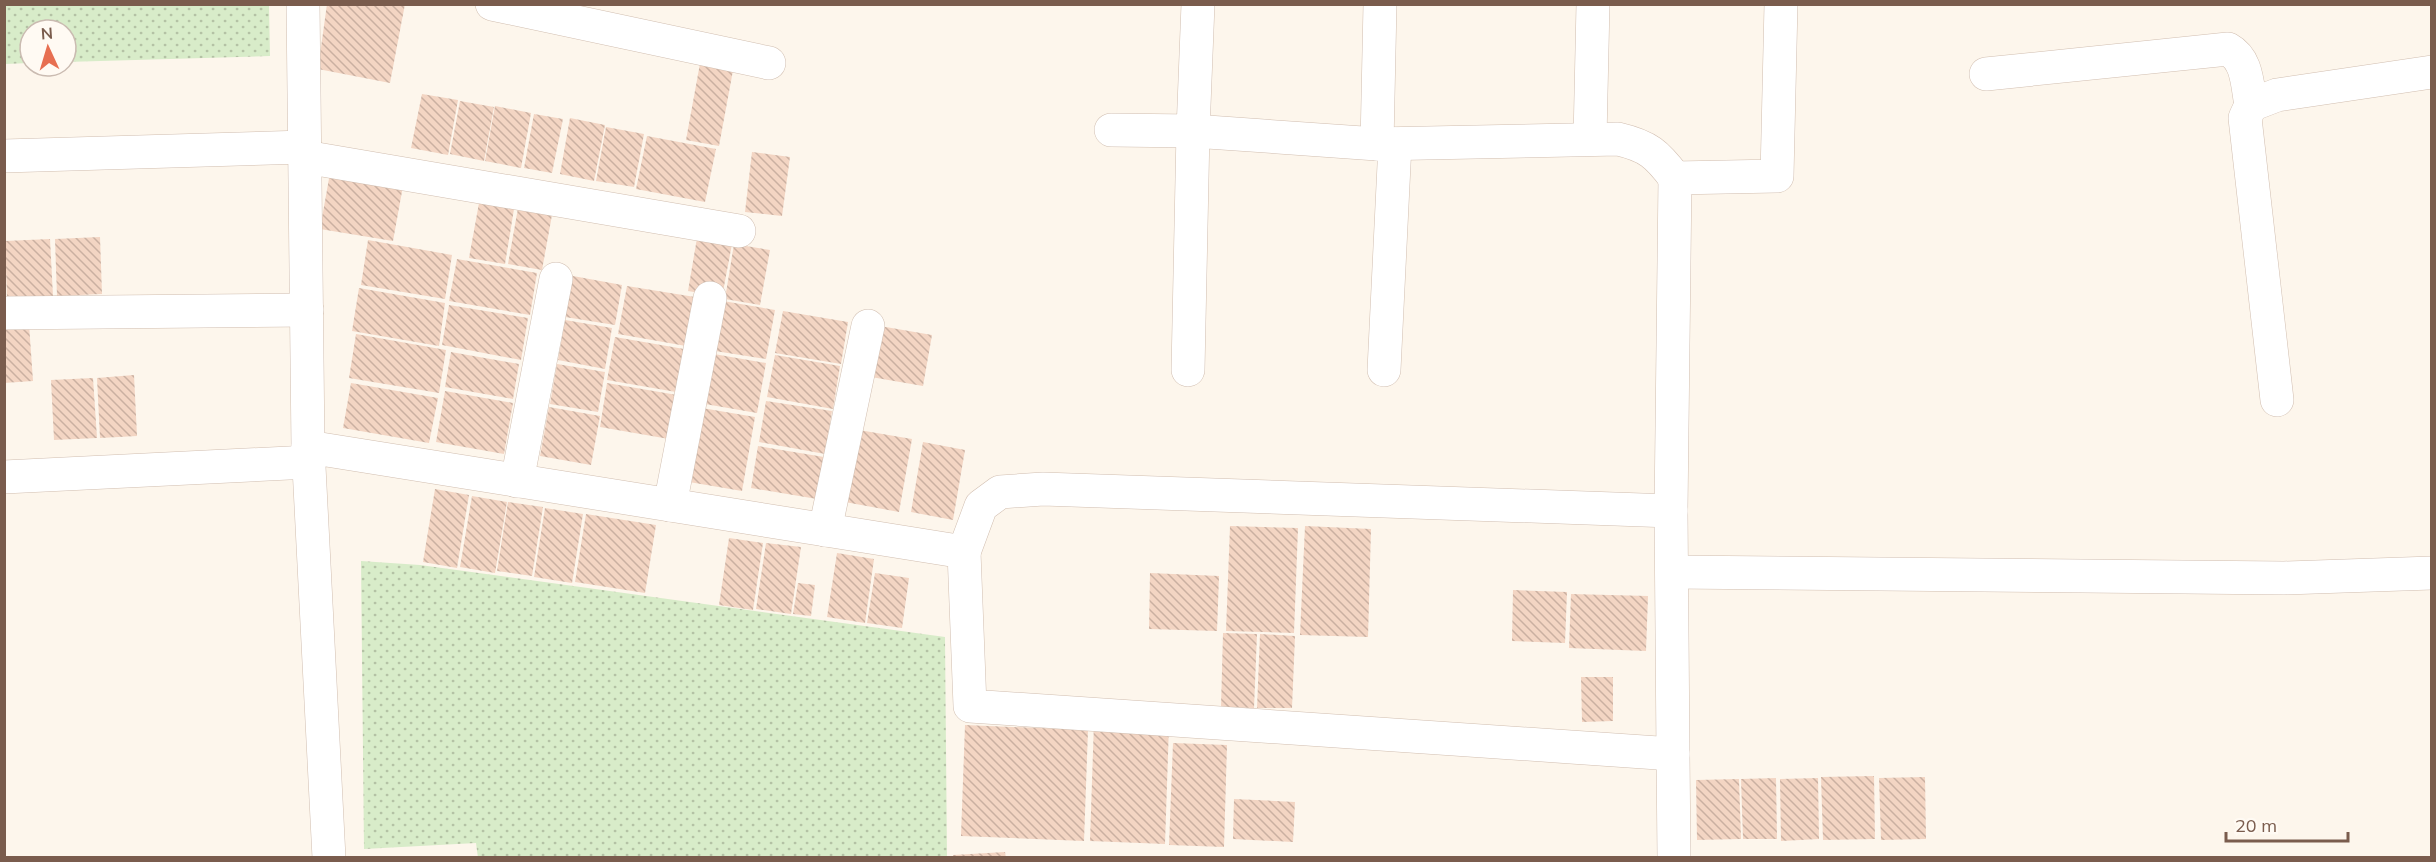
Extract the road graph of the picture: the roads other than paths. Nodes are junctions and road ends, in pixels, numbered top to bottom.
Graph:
1 (303, 4) edge
2 (492, 4) edge
3 (1198, 4) edge
4 (1380, 4) edge
5 (1593, 4) edge
6 (1781, 4) edge
7 (769, 63) dead end
8 (2432, 72) edge
9 (1986, 74) dead end
10 (2251, 105) junction
11 (1111, 130) dead end
12 (1193, 131) junction
13 (1590, 140) junction
14 (1386, 144) junction
15 (305, 152) junction
16 (4, 156) edge
17 (1676, 178) junction
18 (739, 231) dead end
19 (556, 279) dead end
20 (710, 298) dead end
21 (307, 310) junction
22 (4, 313) edge
23 (868, 326) dead end
24 (1188, 370) dead end
25 (1384, 370) dead end
26 (2277, 400) dead end
27 (309, 455) junction
28 (4, 477) edge
29 (517, 481) junction
30 (670, 505) junction
31 (1671, 511) junction
32 (825, 530) junction
33 (964, 552) junction
34 (1672, 572) junction
35 (2432, 573) edge
36 (1673, 754) junction
37 (329, 858) edge
38 (1674, 858) edge

1 - 15 street
2 - 7 street
3 - 12 street
4 - 14 street
5 - 13 street
6 - 17 street
8 - 10 street
9 - 10 street
10 - 26 street
11 - 12 street
12 - 14 street
12 - 24 street
13 - 14 street
13 - 17 street
14 - 25 street
15 - 16 street
15 - 18 street
15 - 21 street
17 - 31 street
19 - 29 street
20 - 30 street
21 - 22 street
21 - 27 street
23 - 32 street
27 - 28 street
27 - 29 street
27 - 37 street
29 - 30 street
30 - 32 street
31 - 33 street
31 - 34 street
32 - 33 street
33 - 36 street
34 - 35 street
34 - 36 street
36 - 38 street

